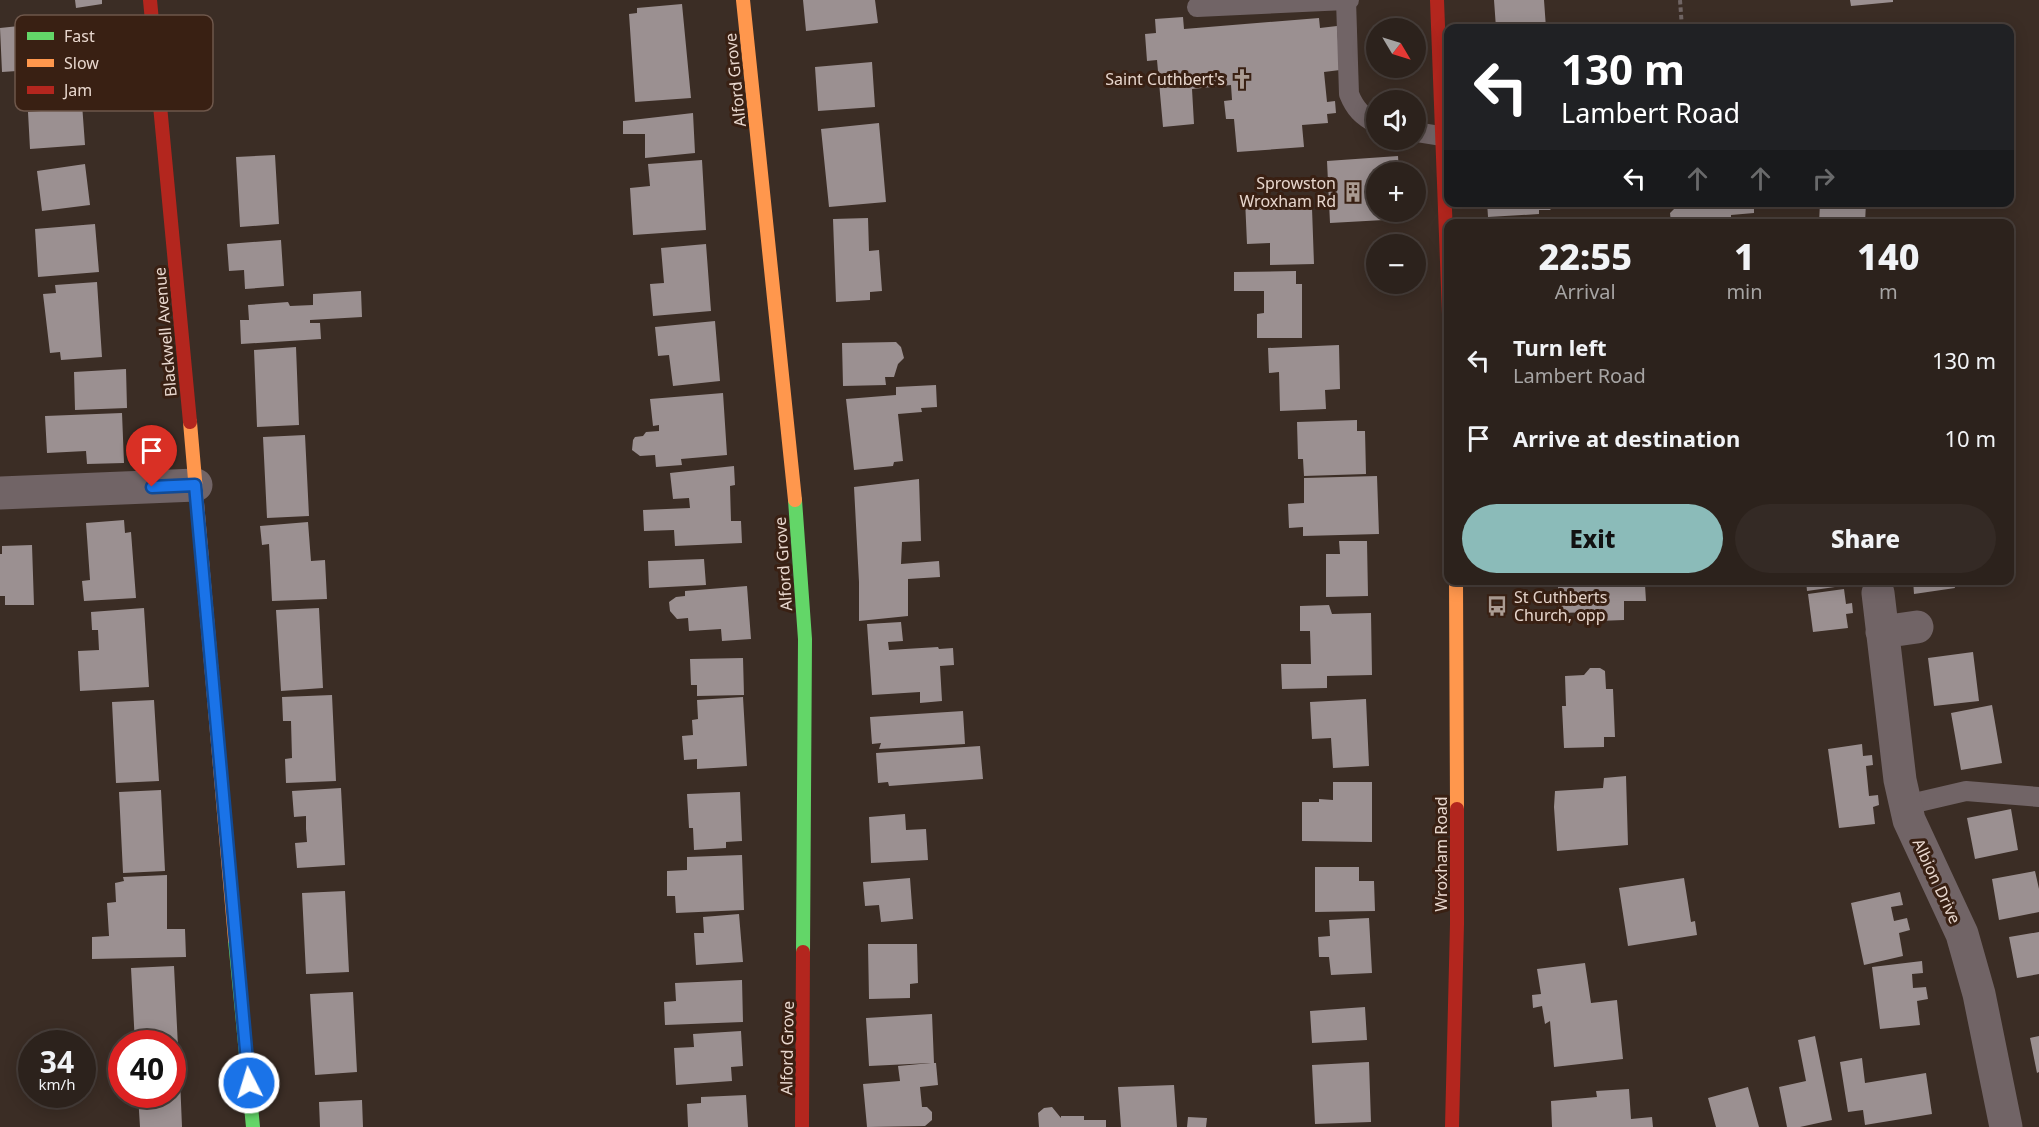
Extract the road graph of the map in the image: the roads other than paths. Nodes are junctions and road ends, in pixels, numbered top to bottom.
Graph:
1 (150, 0) edge
2 (743, 0) edge
3 (1347, 0) edge
4 (1437, 0) edge
5 (1197, 7) dead end
6 (152, 15) edge
7 (162, 111) edge
8 (1366, 118) edge
9 (1426, 134) edge
10 (1441, 136) junction
11 (1444, 203) edge
12 (195, 485) junction
13 (0, 493) edge
14 (1456, 585) edge
15 (1878, 593) dead end
16 (1917, 627) dead end
17 (1882, 632) junction
18 (2039, 797) edge
19 (1906, 805) junction
20 (253, 1127) edge
21 (802, 1127) edge
22 (1452, 1127) edge
23 (2006, 1127) edge

1 - 6 street, Blackwell Avenue
2 - 21 street, Alford Grove
3 - 5 lane
3 - 8 lane
4 - 10 street
7 - 12 street, Blackwell Avenue
9 - 10 lane
10 - 11 street
12 - 13 street
12 - 20 street, Blackwell Avenue
14 - 22 street, Wroxham Road
15 - 17 street, Albion Drive
16 - 17 street
17 - 19 street, Albion Drive
18 - 19 lane
19 - 23 street, Albion Drive

